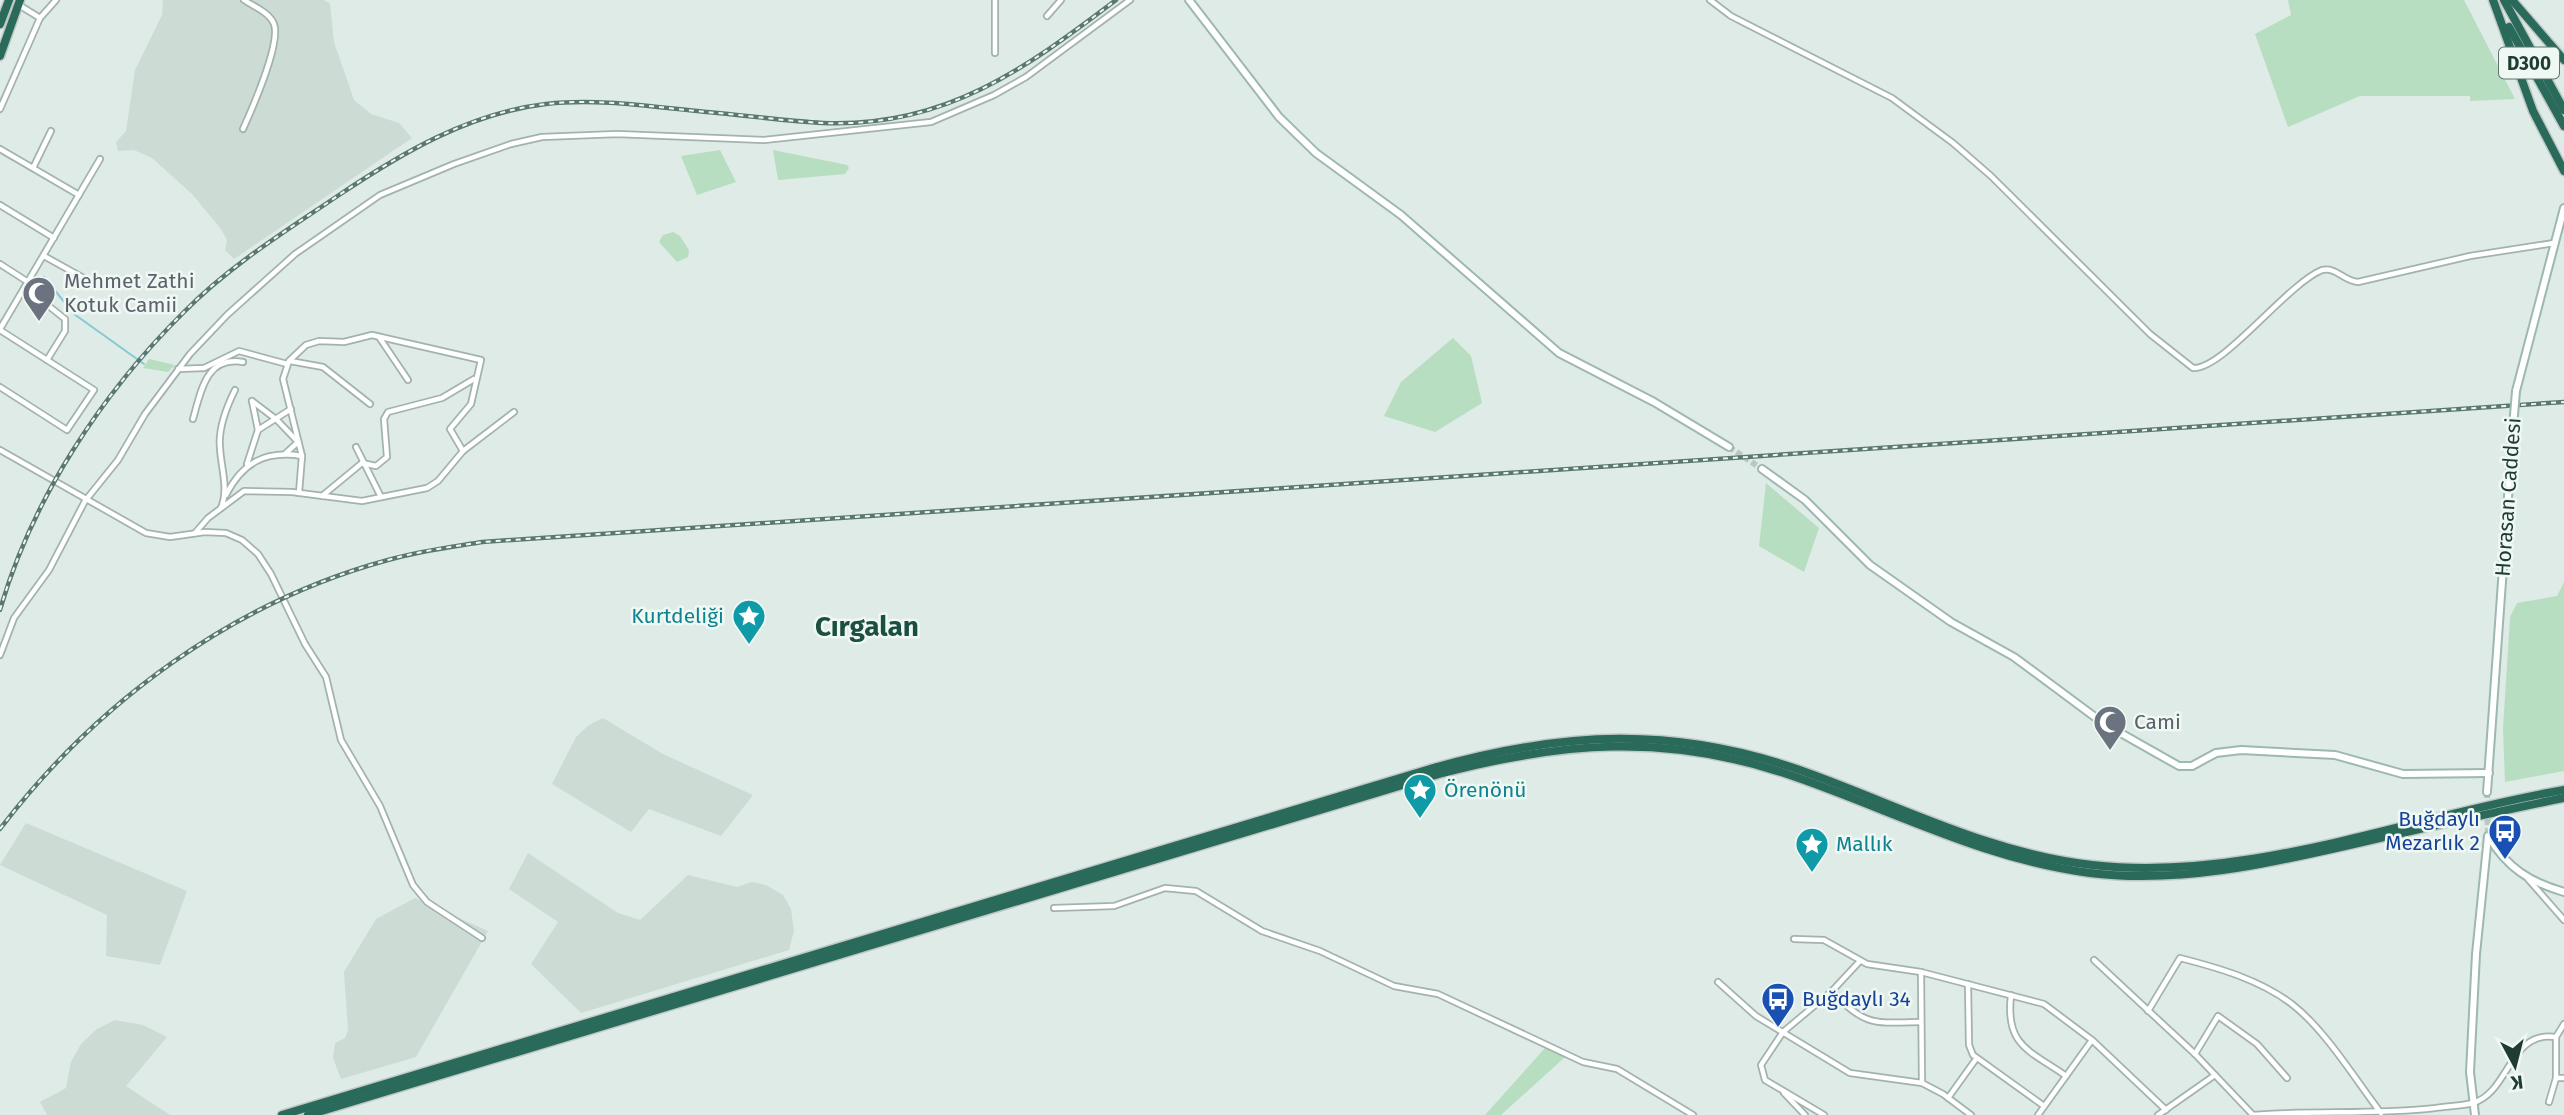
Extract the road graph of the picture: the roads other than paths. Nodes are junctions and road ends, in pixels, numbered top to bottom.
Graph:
1 (56, 0) edge
2 (244, 0) edge
3 (995, 0) edge
4 (1052, 0) edge
5 (1060, 0) edge
6 (1130, 0) edge
7 (1189, 0) edge
8 (1710, 0) edge
9 (2494, 0) edge
10 (2504, 0) edge
11 (2512, 0) edge
12 (7, 2) edge
13 (19, 2) edge
14 (1056, 6) junction
15 (1048, 16) dead end
16 (40, 18) junction
17 (0, 24) edge
18 (995, 53) dead end
19 (0, 55) edge
20 (2564, 60) edge
21 (0, 109) edge
22 (2564, 110) edge
23 (2564, 126) edge
24 (243, 129) dead end
25 (51, 131) dead end
26 (0, 149) edge
27 (100, 159) dead end
28 (33, 168) junction
29 (2564, 171) edge
30 (79, 195) junction
31 (0, 205) edge
32 (2564, 208) edge
33 (54, 238) junction
34 (2554, 243) junction
35 (43, 256) junction
36 (0, 264) edge
37 (89, 281) dead end
38 (26, 285) junction
39 (0, 329) edge
40 (378, 336) junction
41 (47, 360) junction
42 (243, 362) dead end
43 (288, 362) junction
44 (204, 368) junction
45 (212, 368) junction
46 (178, 369) junction
47 (475, 379) junction
48 (408, 380) dead end
49 (0, 387) edge
50 (235, 390) dead end
51 (370, 404) dead end
52 (292, 409) junction
53 (514, 412) dead end
54 (193, 419) dead end
55 (277, 420) junction
56 (258, 430) junction
57 (298, 442) junction
58 (356, 447) dead end
59 (1729, 447) tunnel mouth
60 (0, 450) edge
61 (463, 452) junction
62 (283, 455) junction
63 (302, 456) junction
64 (362, 463) junction
65 (246, 466) junction
66 (1762, 468) tunnel mouth
67 (299, 493) junction
68 (322, 496) junction
69 (225, 497) junction
70 (381, 497) junction
71 (85, 501) junction
72 (220, 510) junction
73 (195, 533) junction
74 (0, 655) edge
75 (2489, 773) junction
76 (2564, 790) edge
77 (2487, 792) tunnel mouth
78 (2564, 798) edge
79 (2528, 879) junction
80 (2564, 892) edge
81 (1054, 908) dead end
82 (2564, 920) edge
83 (482, 938) dead end
84 (1794, 939) dead end
85 (2095, 960) dead end
86 (1860, 961) junction
87 (1921, 972) junction
88 (1718, 982) dead end
89 (1968, 984) junction
90 (1832, 991) junction
91 (2011, 995) junction
92 (2148, 1011) junction
93 (1922, 1022) junction
94 (2564, 1024) edge
95 (1783, 1032) junction
96 (2556, 1037) junction
97 (2092, 1040) junction
98 (2194, 1054) junction
99 (1976, 1059) junction
100 (2215, 1075) junction
101 (2066, 1076) junction
102 (2287, 1078) dead end
103 (2556, 1078) junction
104 (2564, 1078) edge
105 (1922, 1083) junction
106 (1784, 1092) junction
107 (1948, 1098) junction
108 (2549, 1102) dead end
109 (2473, 1103) junction
110 (2045, 1106) junction
111 (2166, 1110) junction
112 (2270, 1114) edge
113 (2382, 1114) edge
114 (2389, 1114) edge
115 (282, 1115) edge
116 (308, 1115) edge
117 (1693, 1115) edge
118 (1805, 1115) edge
119 (1824, 1115) edge
120 (1971, 1115) edge
121 (2038, 1115) edge
122 (2158, 1115) edge
123 (2253, 1115) edge
124 (2475, 1115) edge

1 - 16 street
2 - 24 street
3 - 18 street
4 - 14 street
5 - 14 street
6 - 46 street
7 - 59 street
8 - 34 street
9 - 23 highway, D300
9 - 29 highway
10 - 22 highway, D300
11 - 20 highway
12 - 17 highway
13 - 16 street
13 - 19 highway
14 - 15 street
16 - 21 street
25 - 28 street
26 - 28 street
27 - 30 street
28 - 30 street
30 - 33 street
31 - 33 street
32 - 34 street, Horasan Caddesi
33 - 35 street
34 - 75 street, Horasan Caddesi, bridge
35 - 37 street
35 - 38 street
36 - 38 street
38 - 39 street
38 - 41 street
39 - 41 street
40 - 43 street
40 - 47 street
40 - 48 street
41 - 49 street
42 - 45 street
43 - 44 street
43 - 51 street
43 - 52 street
44 - 45 street
44 - 46 street
45 - 54 street
46 - 71 street
47 - 61 street
47 - 64 street
50 - 69 street
52 - 55 street
52 - 57 street
53 - 61 street
55 - 56 street
55 - 56 street
55 - 57 street
56 - 65 street
57 - 62 street
57 - 63 street
58 - 64 street
60 - 71 street
61 - 70 street
62 - 63 street
62 - 65 street
63 - 67 street
64 - 68 street
64 - 70 street
65 - 69 street
66 - 75 street
67 - 68 street
67 - 72 street
68 - 70 street
69 - 72 street
71 - 73 street
71 - 74 street
72 - 73 street
73 - 83 street
75 - 77 street, Horasan Caddesi
76 - 115 highway
78 - 116 highway
79 - 80 street
79 - 82 street
79 - 109 street
81 - 117 street
84 - 86 street
85 - 92 street
86 - 87 street
86 - 90 street
87 - 89 street
87 - 93 street
88 - 95 street
89 - 91 street
89 - 99 street
90 - 93 street
90 - 95 street
91 - 97 street
91 - 101 street
92 - 98 street
92 - 113 street
93 - 105 street
94 - 96 street
95 - 105 street
95 - 106 street
96 - 103 street
96 - 109 street
97 - 101 street
97 - 111 street
98 - 100 street
98 - 102 street
99 - 107 street
99 - 110 street
100 - 111 street
100 - 123 street
101 - 110 street
103 - 104 street
103 - 108 street
105 - 107 street
106 - 118 street
106 - 119 street
107 - 120 street
109 - 114 street
109 - 124 street
110 - 121 street
111 - 122 street
112 - 113 street
112 - 123 street
113 - 114 street

